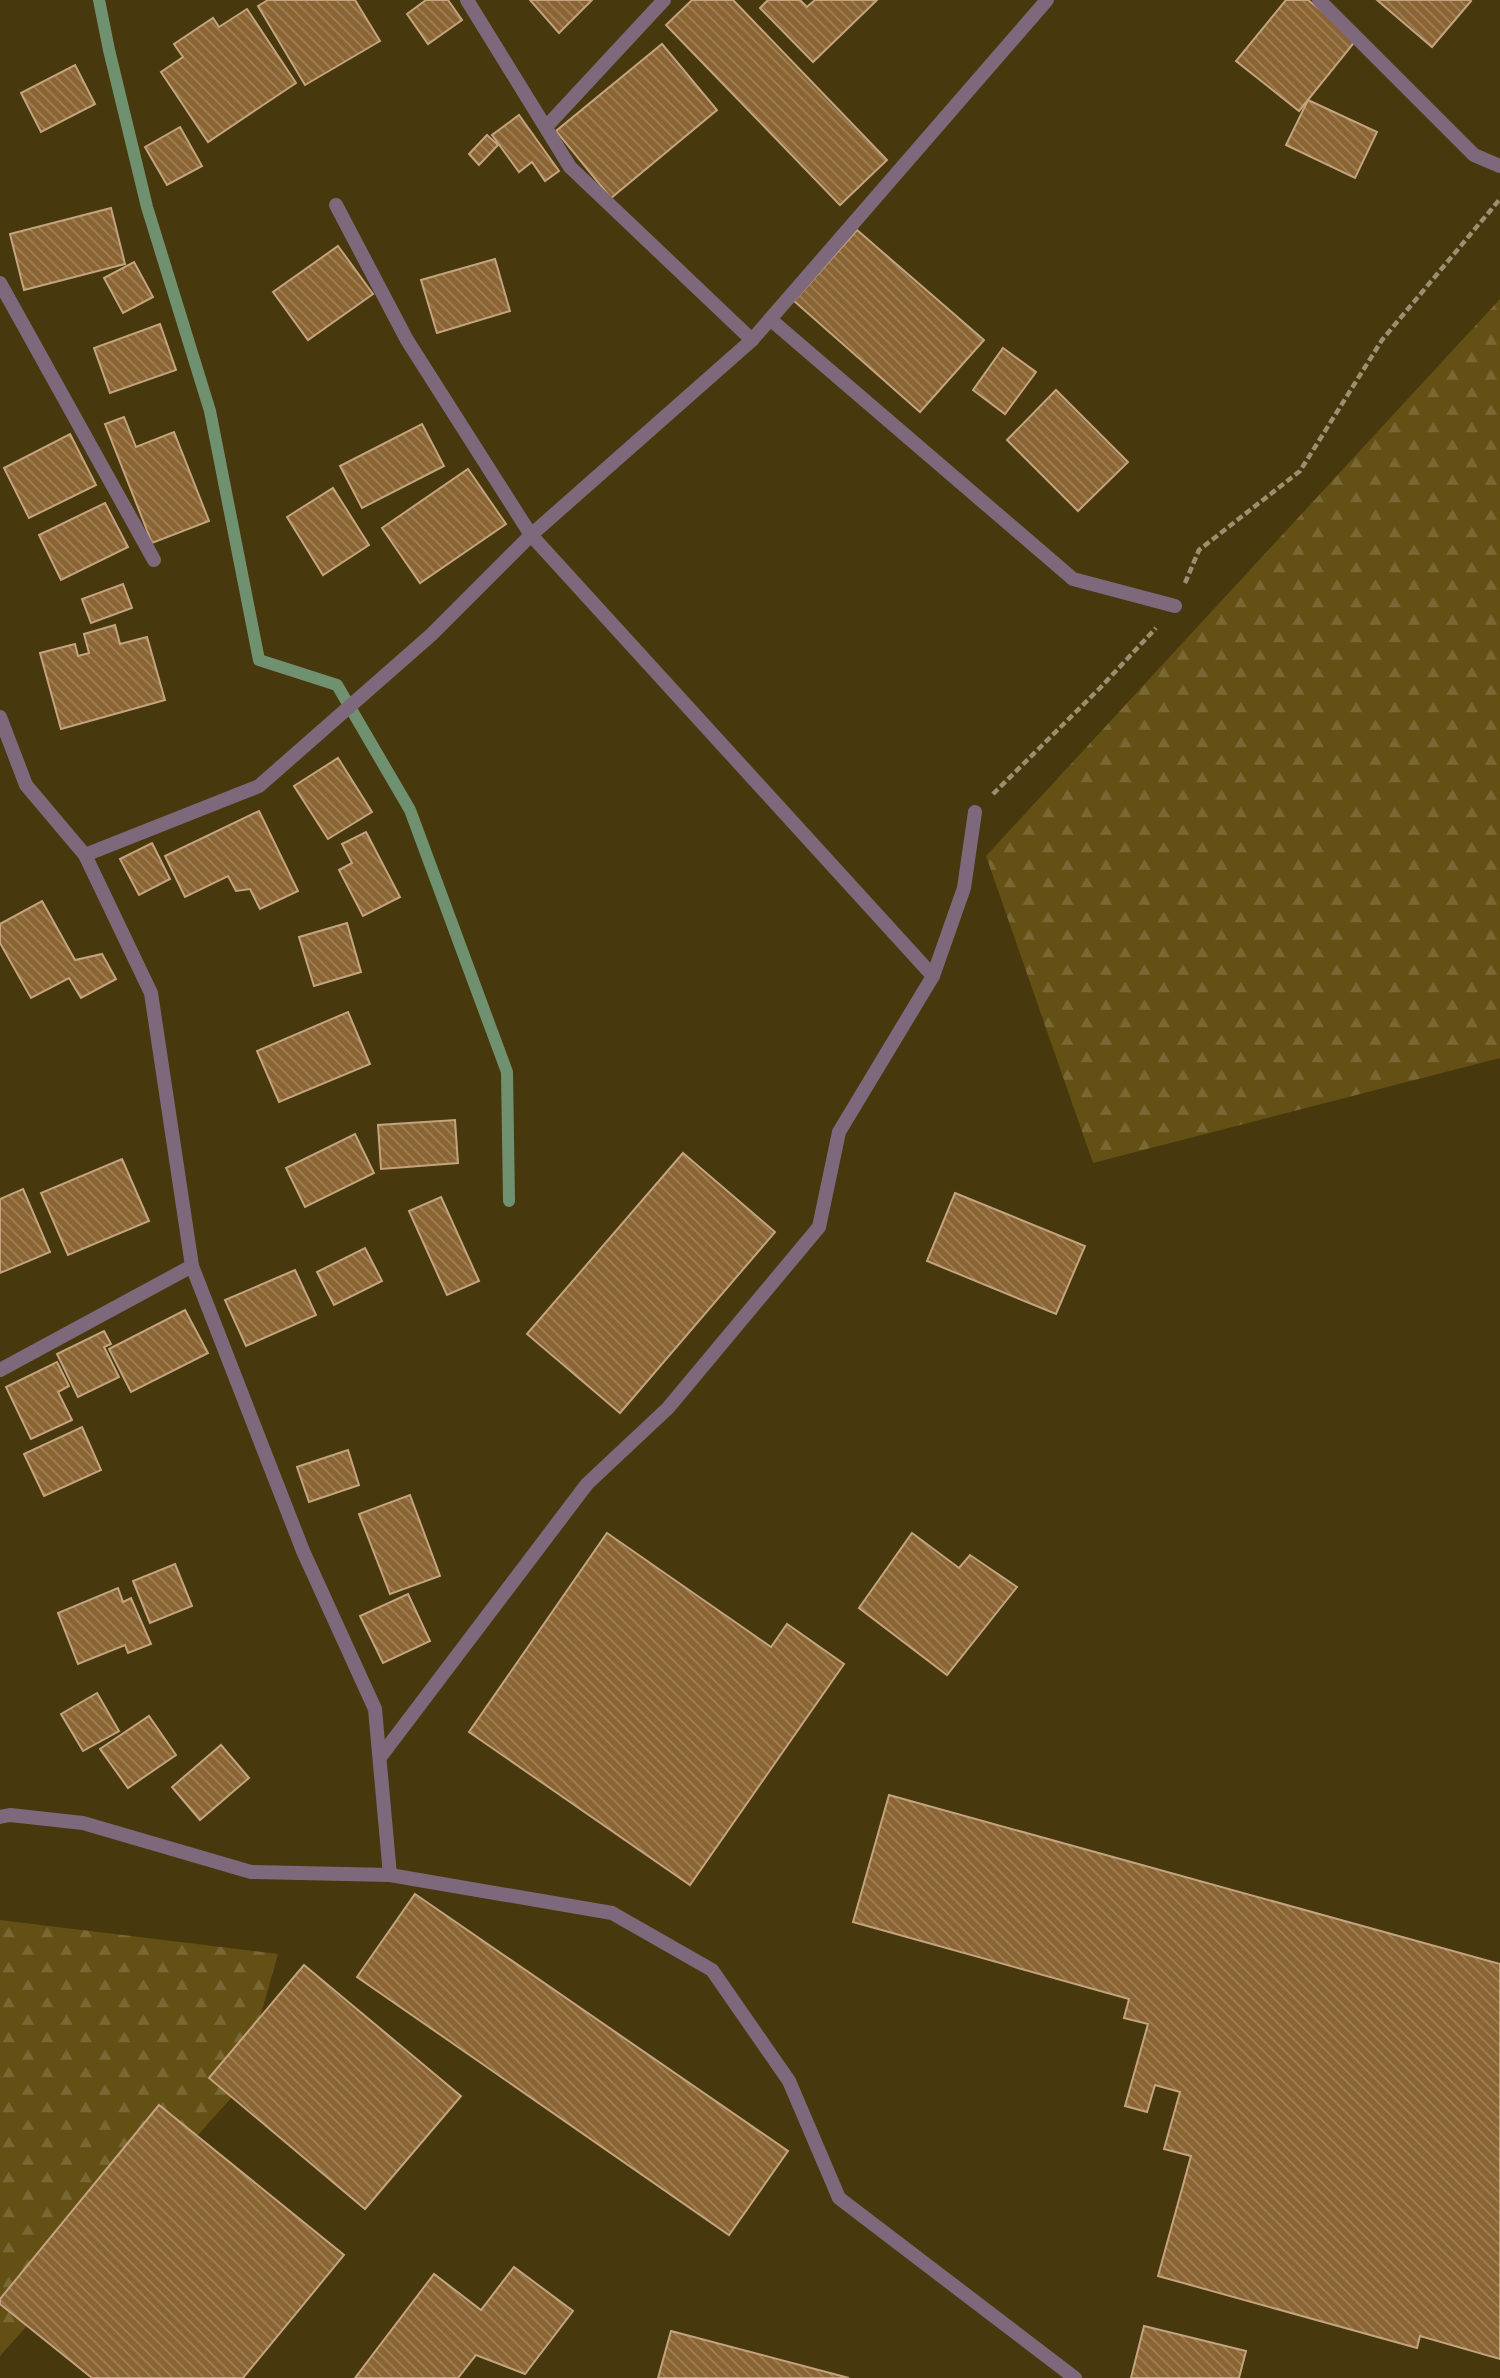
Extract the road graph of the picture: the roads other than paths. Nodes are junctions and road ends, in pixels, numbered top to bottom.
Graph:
1 (467, 0) edge
2 (664, 0) edge
3 (1047, 0) edge
4 (1319, 0) edge
5 (546, 127) junction
6 (1500, 166) edge
7 (335, 205) dead end
8 (0, 283) edge
9 (770, 319) junction
10 (752, 340) junction
11 (531, 536) junction
12 (154, 560) dead end
13 (1175, 607) road end
14 (0, 717) edge
15 (4, 741) edge
16 (975, 812) road end
17 (85, 855) junction
18 (933, 976) junction
19 (192, 1266) junction
20 (0, 1370) edge
21 (381, 1756) junction
22 (0, 1817) edge
23 (390, 1875) junction
24 (1075, 2378) edge

1 - 5 street
2 - 5 street
3 - 9 street
4 - 6 street
5 - 10 street
7 - 11 street
8 - 12 street
9 - 10 street
9 - 13 street
10 - 11 street
11 - 17 street
11 - 18 street
14 - 15 street
15 - 17 street
16 - 18 street
17 - 19 street
18 - 21 street
19 - 20 street
19 - 21 street
21 - 23 street
22 - 23 street
23 - 24 street

